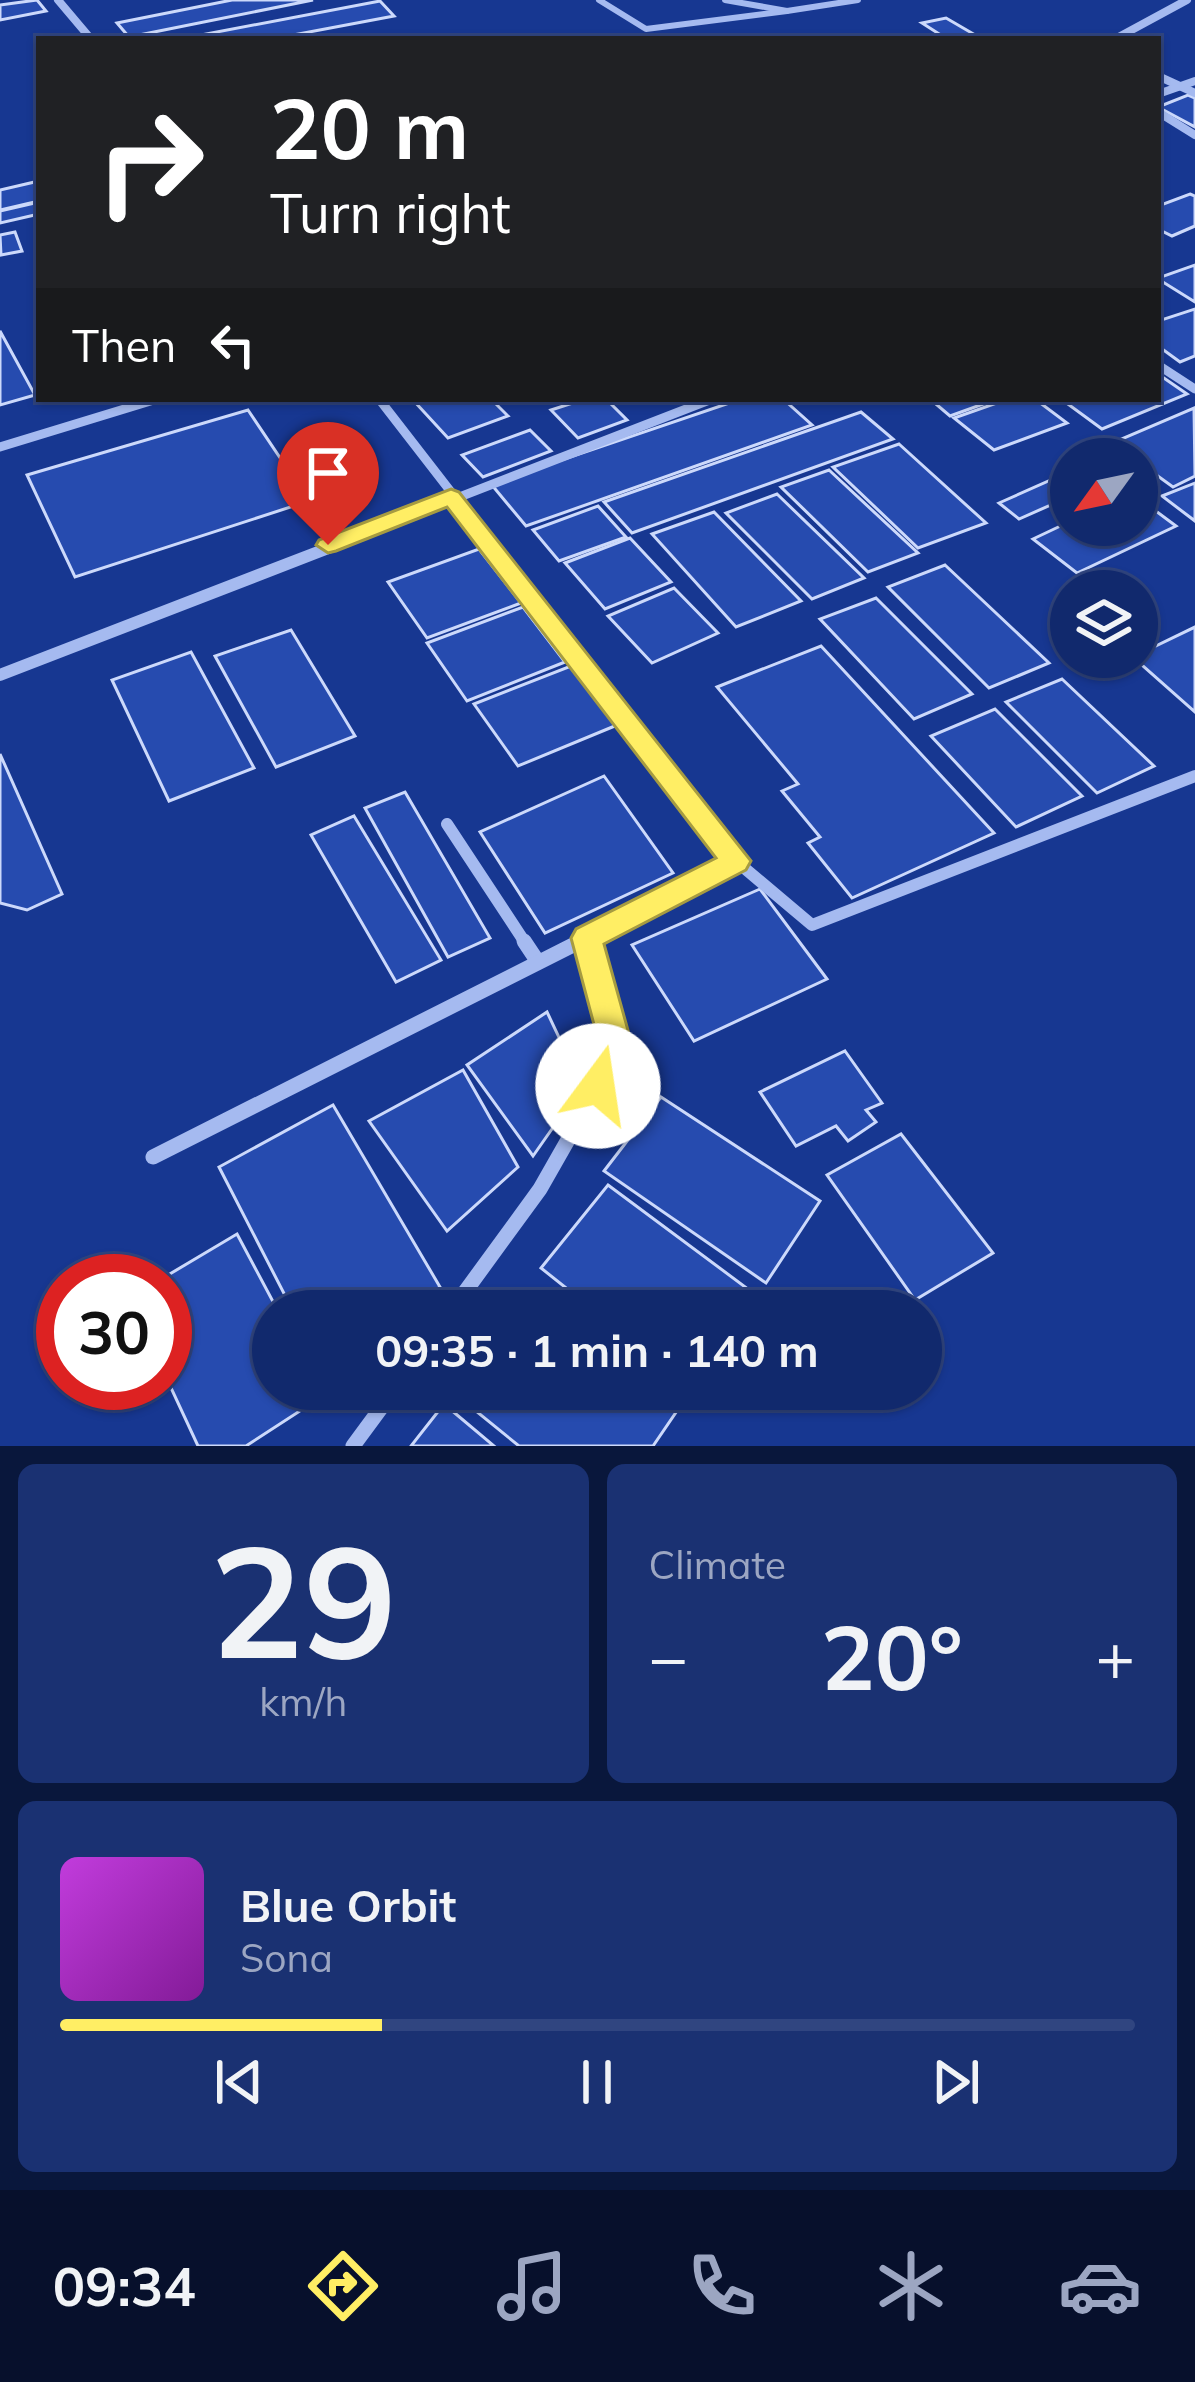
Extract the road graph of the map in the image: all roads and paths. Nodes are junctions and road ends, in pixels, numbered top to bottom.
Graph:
1 (58, 0) edge
2 (599, 0) edge
3 (725, 0) edge
4 (857, 0) edge
5 (1187, 0) edge
6 (787, 11) junction
7 (88, 36) edge
8 (1120, 36) edge
9 (1161, 77) edge
10 (1195, 80) edge
11 (1180, 85) junction
12 (1161, 93) edge
13 (1195, 93) edge
14 (1161, 114) edge
15 (1195, 136) edge
16 (1161, 367) edge
17 (1195, 389) edge
18 (147, 402) edge
19 (381, 402) edge
20 (704, 402) edge
21 (0, 447) edge
22 (451, 497) junction
23 (0, 675) edge
24 (1195, 776) edge
25 (447, 824) dead end
26 (736, 861) junction
27 (586, 938) junction
28 (538, 962) junction
29 (153, 1157) dead end
30 (467, 1290) edge
31 (379, 1410) edge
32 (353, 1446) edge

1 - 7 street
2 - 6 lane
3 - 6 lane
4 - 6 lane
5 - 8 street
9 - 11 street
10 - 11 street
11 - 12 street
11 - 13 street
14 - 15 street
16 - 17 street
18 - 21 street
19 - 22 street
20 - 22 street
22 - 23 street
22 - 26 street
24 - 26 street
25 - 28 street
26 - 27 street
27 - 28 street
27 - 30 street
28 - 29 street
31 - 32 street

